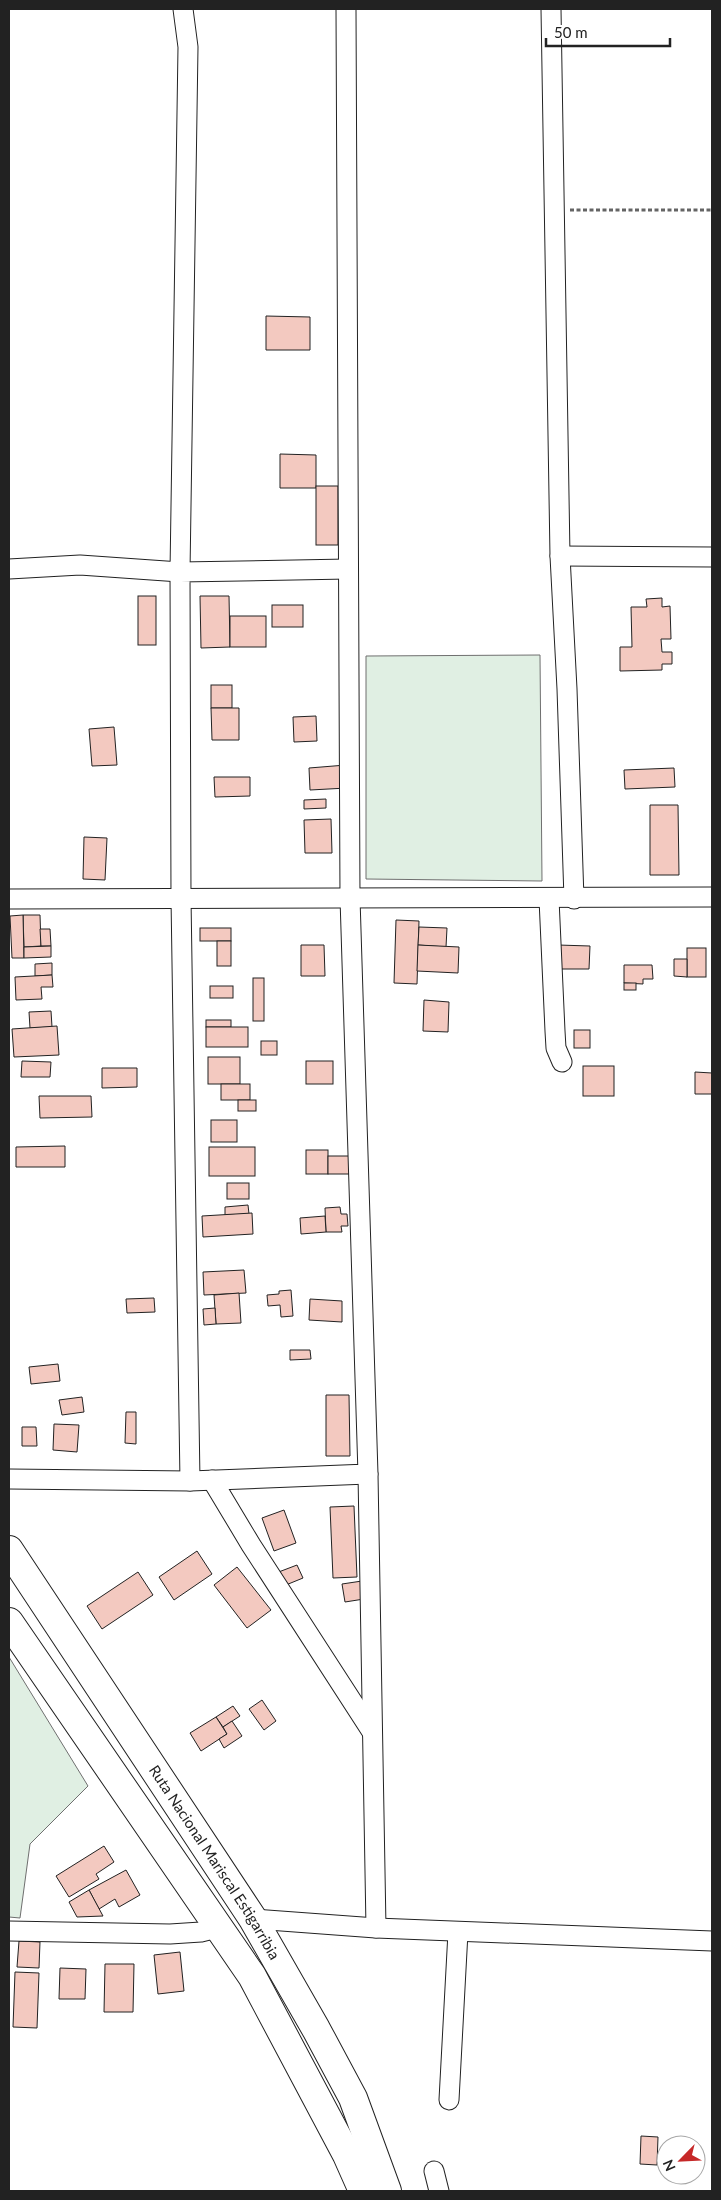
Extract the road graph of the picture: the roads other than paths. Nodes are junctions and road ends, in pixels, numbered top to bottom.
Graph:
1 (184, 9) edge
2 (346, 9) edge
3 (551, 9) edge
4 (560, 556) junction
5 (712, 556) edge
6 (9, 569) edge
7 (348, 570) junction
8 (180, 572) junction
9 (712, 897) edge
10 (181, 898) junction
11 (350, 898) junction
12 (9, 899) edge
13 (549, 899) junction
14 (574, 899) junction
15 (562, 1062) dead end
16 (368, 1474) junction
17 (9, 1479) edge
18 (212, 1480) junction
19 (190, 1481) junction
20 (9, 1550) edge
21 (9, 1622) edge
22 (372, 1732) junction
23 (253, 1919) junction
24 (217, 1928) junction
25 (376, 1928) junction
26 (9, 1931) edge
27 (458, 1932) junction
28 (712, 1941) edge
29 (449, 2100) dead end
30 (434, 2172) dead end
31 (363, 2191) edge
32 (387, 2191) edge
33 (439, 2191) edge

1 - 8 street
2 - 7 street
3 - 4 street
4 - 5 street
4 - 14 street
6 - 8 street
7 - 8 street
7 - 11 street
8 - 10 street
9 - 14 street
10 - 11 street
10 - 12 street
10 - 19 street
11 - 13 street
11 - 16 street
13 - 14 street
13 - 15 street
16 - 18 street
16 - 22 street
17 - 19 street
18 - 19 street
18 - 22 street
20 - 23 highway, Ruta Nacional Mariscal Estigarribia
21 - 24 highway, Ruta Nacional Mariscal Estigarribia
22 - 25 street
23 - 25 street
23 - 32 highway, Ruta Nacional Mariscal Estigarribia
24 - 26 street
24 - 31 highway, Ruta Nacional Mariscal Estigarribia
25 - 27 street
27 - 28 street
27 - 29 street
30 - 33 street

